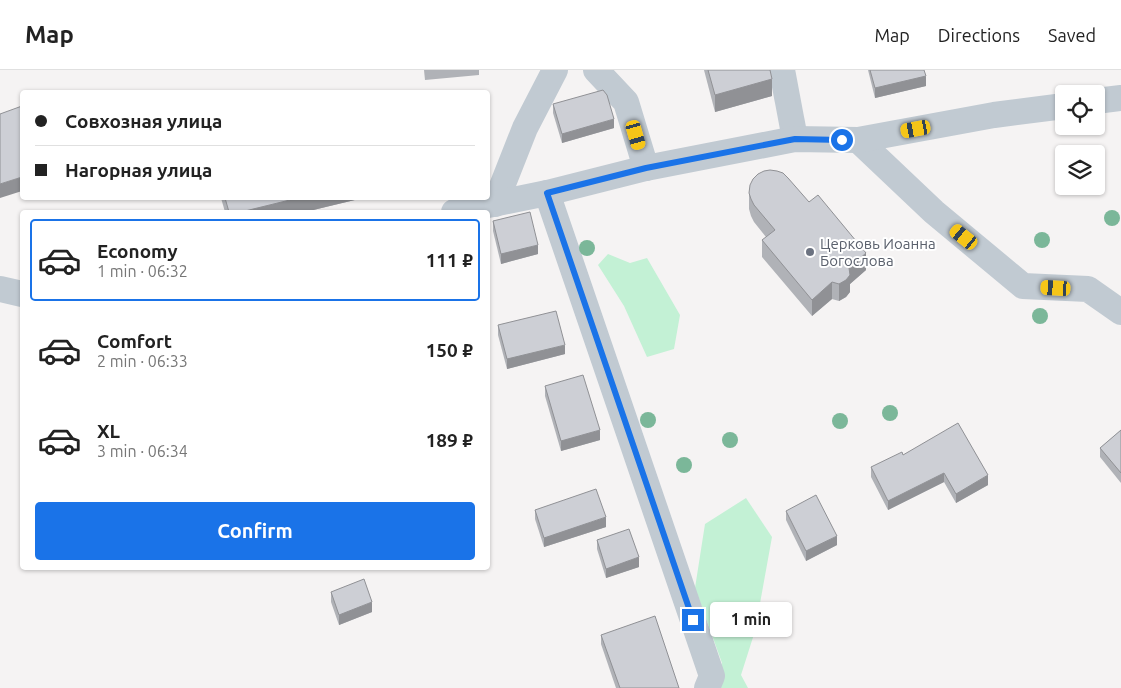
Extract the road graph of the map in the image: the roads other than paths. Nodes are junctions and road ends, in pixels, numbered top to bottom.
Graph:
1 (555, 70) edge
2 (596, 70) edge
3 (782, 70) edge
4 (1121, 98) edge
5 (1105, 100) edge
6 (1055, 107) edge
7 (795, 139) junction
8 (858, 140) junction
9 (646, 168) junction
10 (547, 193) junction
11 (495, 204) junction
12 (464, 210) edge
13 (0, 289) edge
14 (20, 294) edge
15 (1121, 312) edge
16 (707, 688) edge

1 - 11 street
2 - 9 street
3 - 7 street
4 - 5 street
6 - 8 street
7 - 8 street
7 - 9 street
8 - 15 street
9 - 10 street
10 - 11 street
10 - 16 street
11 - 12 street
13 - 14 street

